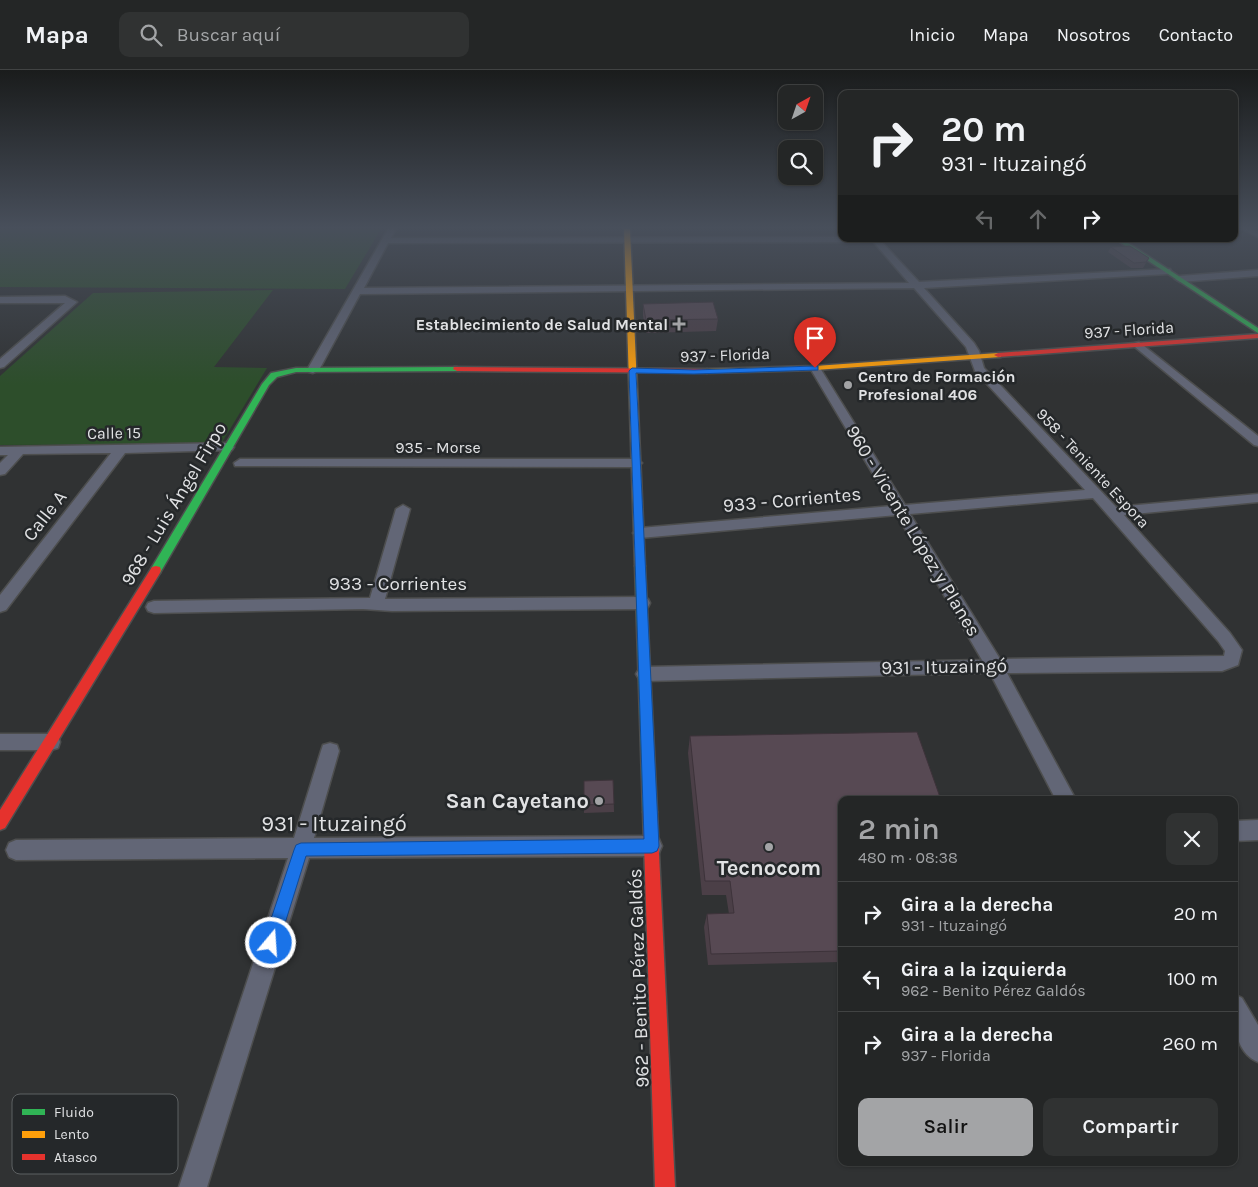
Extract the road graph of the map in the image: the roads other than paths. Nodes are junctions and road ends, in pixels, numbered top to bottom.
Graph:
1 (362, 281) edge
2 (630, 281) edge
3 (913, 281) edge
4 (985, 281) edge
5 (1183, 281) edge
6 (916, 285) junction
7 (630, 290) junction
8 (357, 291) junction
9 (0, 300) edge
10 (70, 300) joint
11 (1258, 331) edge
12 (1258, 336) edge
13 (1139, 346) junction
14 (975, 357) junction
15 (0, 365) edge
16 (815, 368) junction
17 (313, 370) junction
18 (632, 371) junction
19 (1258, 442) edge
20 (228, 447) junction
21 (121, 449) junction
22 (19, 450) junction
23 (2, 452) edge
24 (636, 463) junction
25 (240, 464) dead end
26 (0, 471) edge
27 (1096, 493) junction
28 (1258, 498) edge
29 (403, 509) dead end
30 (900, 511) junction
31 (1112, 512) junction
32 (640, 533) junction
33 (642, 603) junction
34 (376, 604) junction
35 (0, 606) edge
36 (154, 607) dead end
37 (1234, 650) joint
38 (995, 666) junction
39 (645, 674) junction
40 (0, 742) edge
41 (51, 742) junction
42 (330, 751) dead end
43 (1064, 796) edge
44 (0, 824) edge
45 (1258, 830) edge
46 (1238, 831) edge
47 (652, 846) junction
48 (16, 850) dead end
49 (301, 850) junction
50 (1238, 1013) edge
51 (1258, 1050) edge
52 (193, 1187) edge
53 (665, 1187) edge

1 - 8 street
2 - 7 street, 962 - Benito Pérez Galdós
3 - 6 street, 958 - Teniente Espora
4 - 6 street
5 - 11 street
6 - 7 street
6 - 14 street, 958 - Teniente Espora
7 - 8 street
7 - 18 street, 962 - Benito Pérez Galdós
8 - 17 street
9 - 10 street
10 - 15 street
12 - 13 street, 937 - Florida
13 - 14 street, 937 - Florida
13 - 19 street
14 - 16 street, 937 - Florida
14 - 27 street, 958 - Teniente Espora
16 - 18 street, 937 - Florida
16 - 30 street, 960 - Vicente López y Planes
17 - 18 street, 937 - Florida
17 - 20 street, 968 - Luis Ángel Firpo
18 - 24 street, 962 - Benito Pérez Galdós
20 - 21 street, Calle 15
20 - 41 street, 968 - Luis Ángel Firpo
21 - 22 street, Calle 15
21 - 35 street, Calle A
22 - 23 street, Calle 15
22 - 26 street
24 - 25 street, 935 - Morse
24 - 32 street, 962 - Benito Pérez Galdós
27 - 30 street, 933 - Corrientes
27 - 31 street, 958 - Teniente Espora
28 - 31 street
29 - 34 street
30 - 32 street, 933 - Corrientes
30 - 38 street, 960 - Vicente López y Planes
31 - 37 street, 958 - Teniente Espora
32 - 33 street, 962 - Benito Pérez Galdós
33 - 34 street, 933 - Corrientes
33 - 39 street, 962 - Benito Pérez Galdós
34 - 36 street, 933 - Corrientes
37 - 38 street, 931 - Ituzaingó
38 - 39 street, 931 - Ituzaingó
38 - 43 street, 960 - Vicente López y Planes
39 - 47 street, 962 - Benito Pérez Galdós
40 - 41 street
41 - 44 street, 968 - Luis Ángel Firpo
42 - 49 street
45 - 46 street
47 - 49 street, 931 - Ituzaingó
47 - 53 street, 962 - Benito Pérez Galdós
48 - 49 street, 931 - Ituzaingó
49 - 52 street
50 - 51 street

